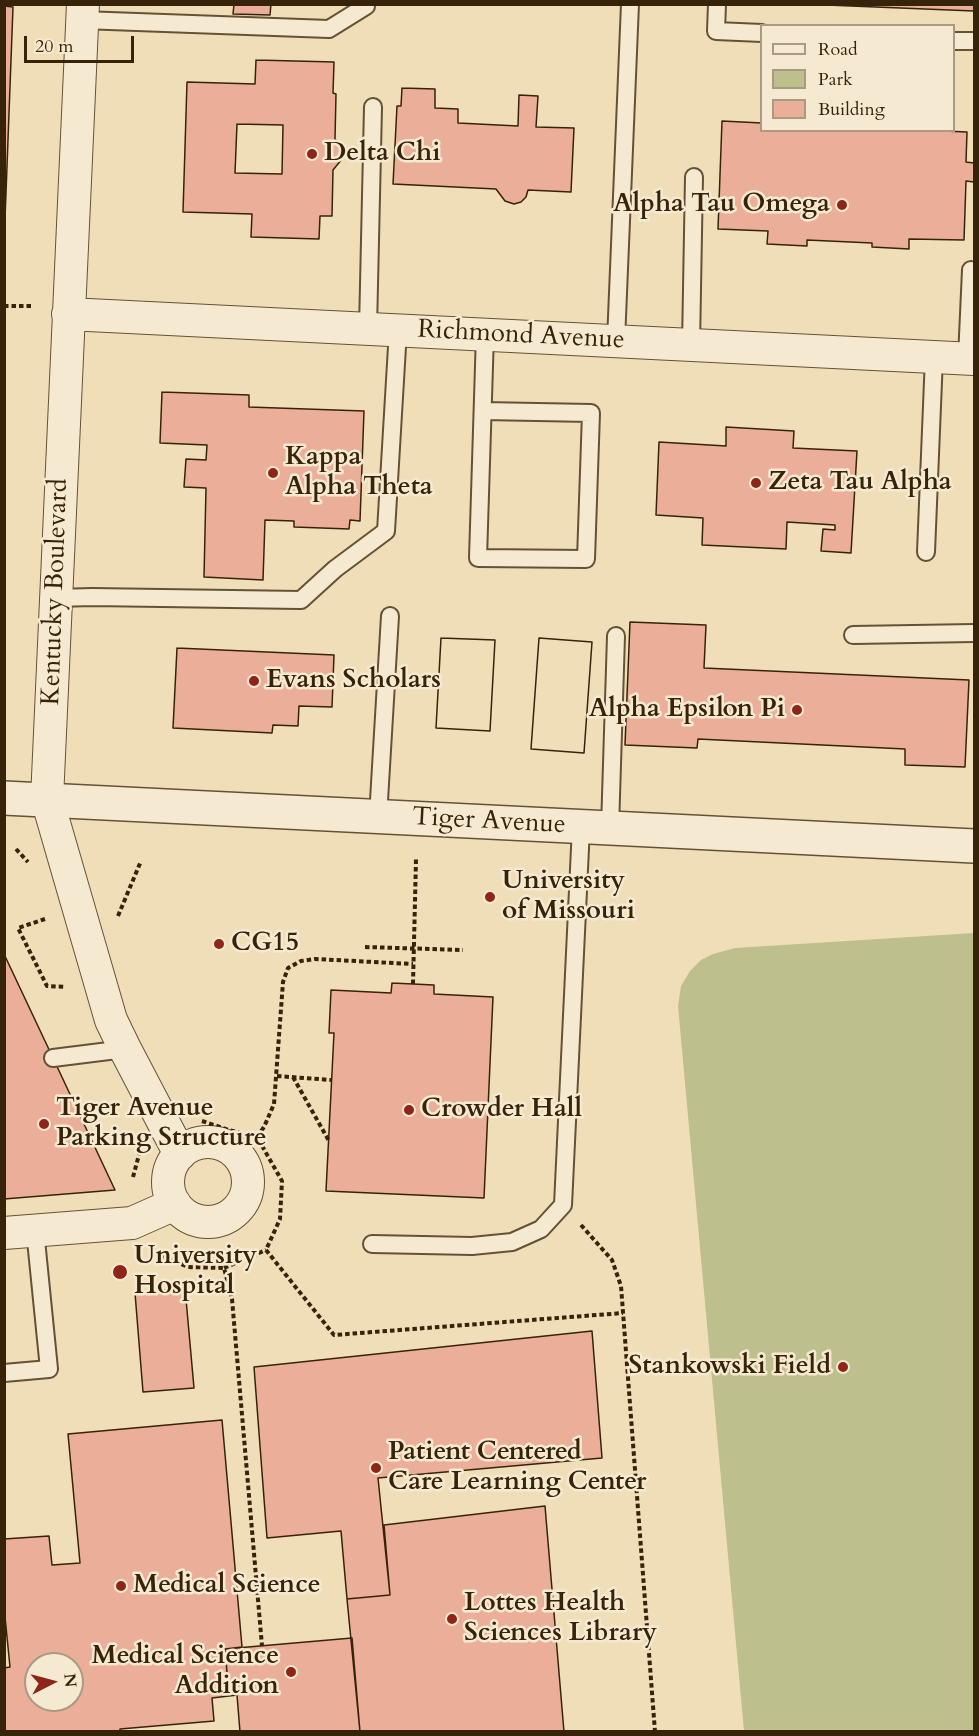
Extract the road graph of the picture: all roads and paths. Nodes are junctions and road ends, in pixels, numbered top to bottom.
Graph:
1 (366, 4) edge
2 (630, 4) edge
3 (717, 4) edge
4 (82, 12) edge
5 (760, 33) edge
6 (955, 40) edge
7 (975, 41) edge
8 (373, 107) dead end
9 (694, 177) dead end
10 (971, 270) dead end
11 (4, 306) edge
12 (56, 310) junction
13 (383, 330) junction
14 (485, 334) junction
15 (616, 341) junction
16 (691, 345) junction
17 (934, 357) junction
18 (971, 359) edge
19 (483, 411) junction
20 (926, 552) dead end
21 (56, 598) junction
22 (390, 616) dead end
23 (975, 633) edge
24 (853, 634) dead end
25 (616, 636) dead end
26 (4, 798) edge
27 (47, 799) junction
28 (378, 817) junction
29 (595, 828) junction
30 (975, 846) edge
31 (416, 859) dead end
32 (141, 861) dead end
33 (118, 925) dead end
34 (365, 947) dead end
35 (414, 948) junction
36 (463, 950) dead end
37 (413, 964) junction
38 (413, 984) dead end
39 (125, 1049) junction
40 (53, 1058) dead end
41 (277, 1076) junction
42 (293, 1077) junction
43 (331, 1080) dead end
44 (199, 1120) dead end
45 (257, 1137) junction
46 (328, 1141) dead end
47 (180, 1154) junction
48 (175, 1204) junction
49 (563, 1205) junction
50 (20, 1232) edge
51 (372, 1244) dead end
52 (266, 1250) junction
53 (152, 1251) dead end
54 (224, 1269) junction
55 (623, 1313) junction
56 (4, 1373) edge
57 (262, 1646) dead end
58 (655, 1731) edge

1 - 4 lane
2 - 15 lane
3 - 5 lane
4 - 12 street, Kentucky Boulevard
6 - 7 lane
8 - 13 lane
9 - 16 lane
10 - 18 lane
11 - 12 path
12 - 13 street, Richmond Avenue
12 - 21 street, Kentucky Boulevard
13 - 14 street, Richmond Avenue
13 - 21 lane
14 - 15 street, Richmond Avenue
14 - 19 lane
15 - 16 street, Richmond Avenue
16 - 17 street, Richmond Avenue
17 - 18 street, Richmond Avenue
17 - 20 lane
19 - 19 lane
21 - 27 street, Kentucky Boulevard
22 - 28 lane
23 - 24 lane
25 - 29 lane
26 - 27 street, Tiger Avenue
27 - 28 street, Tiger Avenue
27 - 39 street, Kentucky Boulevard
28 - 29 street, Tiger Avenue
29 - 30 street, Tiger Avenue
29 - 49 lane
31 - 35 path
32 - 33 path
34 - 35 path
35 - 36 path
35 - 37 path
37 - 38 path
37 - 41 path
39 - 40 lane
39 - 47 street, Kentucky Boulevard
41 - 42 path
41 - 45 path
42 - 43 path
42 - 46 path
44 - 45 path
45 - 52 path
47 - 48 street
47 - 48 street
48 - 50 street
49 - 51 lane
49 - 55 path
50 - 56 lane
52 - 54 path
52 - 55 path
53 - 54 path
54 - 57 path
55 - 58 path

